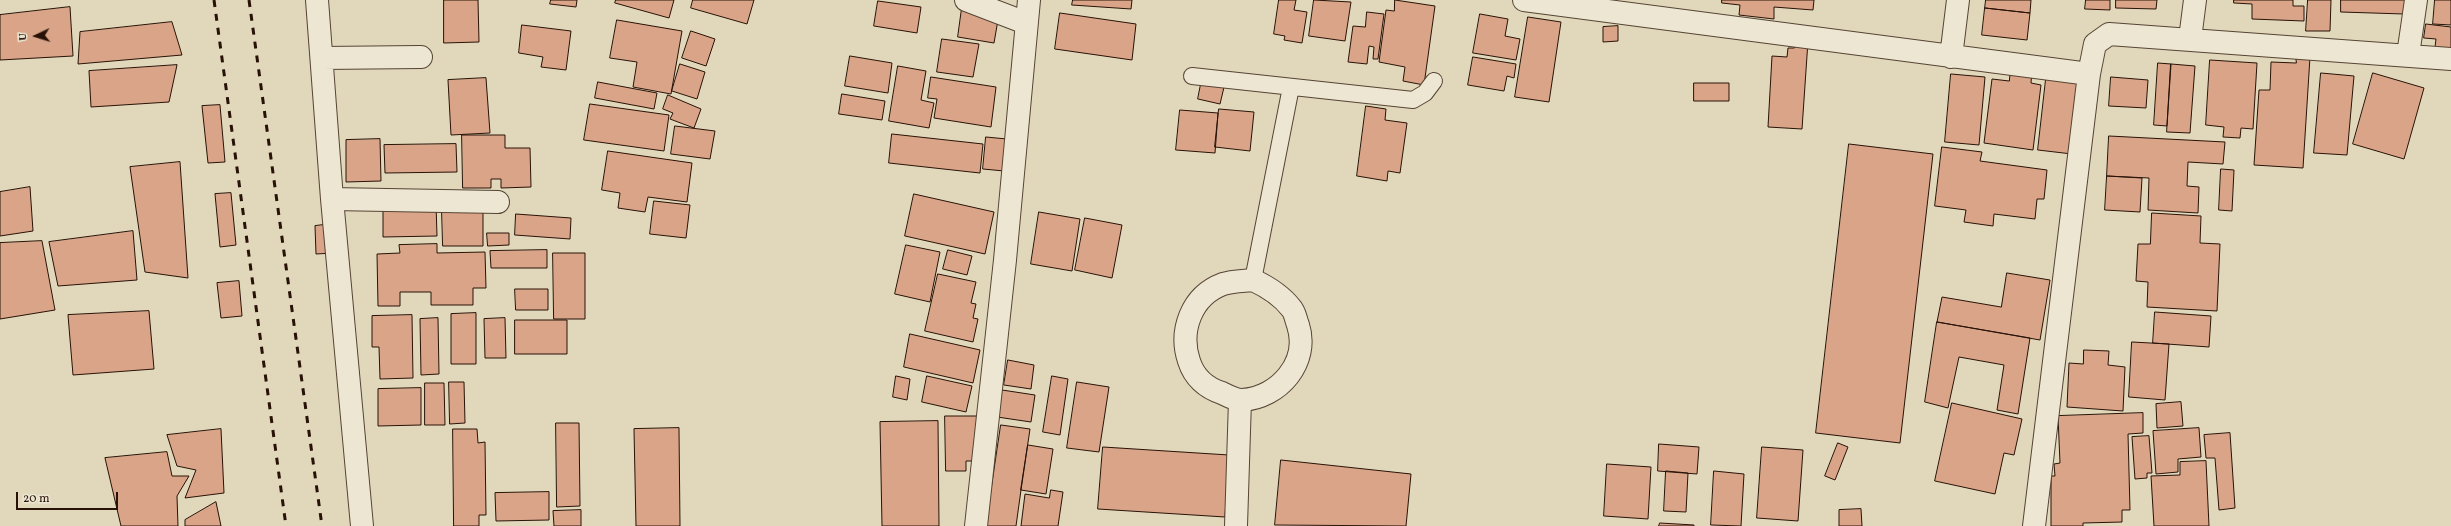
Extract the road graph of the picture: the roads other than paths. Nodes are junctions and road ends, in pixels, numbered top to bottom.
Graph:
1 (317, 0) edge
2 (966, 0) edge
3 (1029, 0) edge
4 (1524, 0) edge
5 (1958, 0) edge
6 (2195, 0) edge
7 (2416, 0) edge
8 (1026, 23) junction
9 (2190, 40) junction
10 (2408, 55) junction
11 (421, 57) dead end
12 (1951, 57) junction
13 (322, 58) junction
14 (2451, 60) edge
15 (2089, 74) junction
16 (1192, 76) dead end
17 (1434, 81) dead end
18 (1291, 87) junction
19 (332, 199) junction
20 (498, 202) dead end
21 (1253, 280) junction
22 (1240, 400) junction
23 (362, 526) edge
24 (976, 526) edge
25 (1236, 526) edge
26 (2034, 526) edge

1 - 13 street
2 - 8 street
3 - 8 street
4 - 12 street
5 - 12 street
6 - 9 street
7 - 10 street
8 - 24 street
9 - 10 street
9 - 15 street
10 - 14 street
11 - 13 street
12 - 15 street
13 - 19 street
15 - 26 street
16 - 18 lane
17 - 18 lane
18 - 21 lane
19 - 20 street
19 - 23 street
21 - 22 street
21 - 22 street
22 - 25 street

